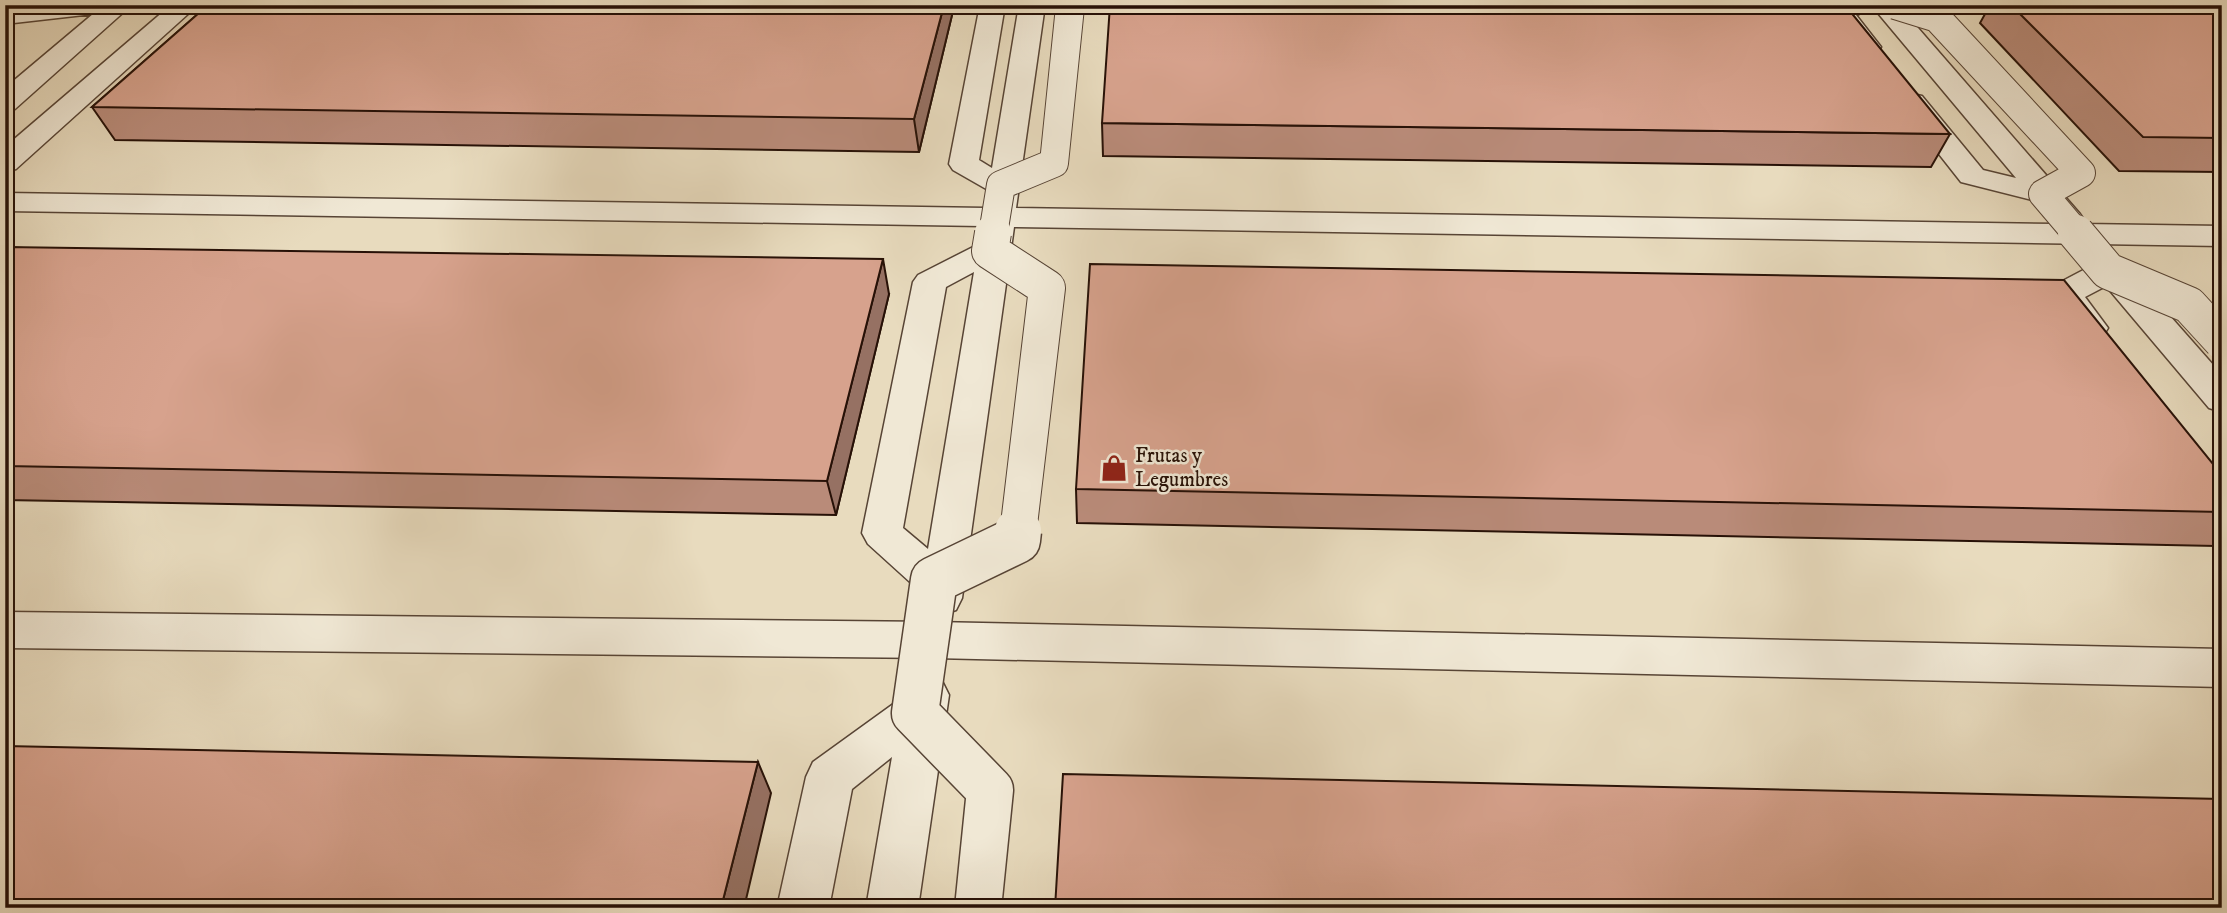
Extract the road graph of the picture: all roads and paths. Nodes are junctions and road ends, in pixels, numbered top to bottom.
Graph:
1 (170, 5) edge
2 (186, 5) edge
3 (993, 5) edge
4 (1032, 5) edge
5 (1066, 5) edge
6 (1860, 5) edge
7 (1884, 5) edge
8 (1895, 5) edge
9 (5, 16) edge
10 (5, 103) edge
11 (5, 147) edge
12 (5, 163) edge
13 (2043, 194) junction
14 (5, 202) edge
15 (997, 218) junction
16 (2079, 233) junction
17 (2222, 236) edge
18 (2108, 271) junction
19 (2222, 341) edge
20 (2114, 357) edge
21 (2222, 399) edge
22 (934, 580) junction
23 (5, 630) edge
24 (934, 640) junction
25 (2222, 668) edge
26 (915, 713) junction
27 (803, 908) edge
28 (892, 908) edge
29 (978, 908) edge

1 - 11 street
2 - 12 street
3 - 15 street
4 - 15 street
5 - 15 street, bridge
6 - 13 street
7 - 16 street
8 - 13 street, bridge
9 - 10 street
13 - 18 street, bridge
14 - 15 street
15 - 16 street
15 - 22 street
15 - 22 street, bridge
15 - 24 street
16 - 17 street
16 - 21 street
18 - 19 street, bridge
18 - 20 street
22 - 26 street, bridge
23 - 24 street
24 - 25 street
24 - 28 street
26 - 27 street
26 - 29 street, bridge

